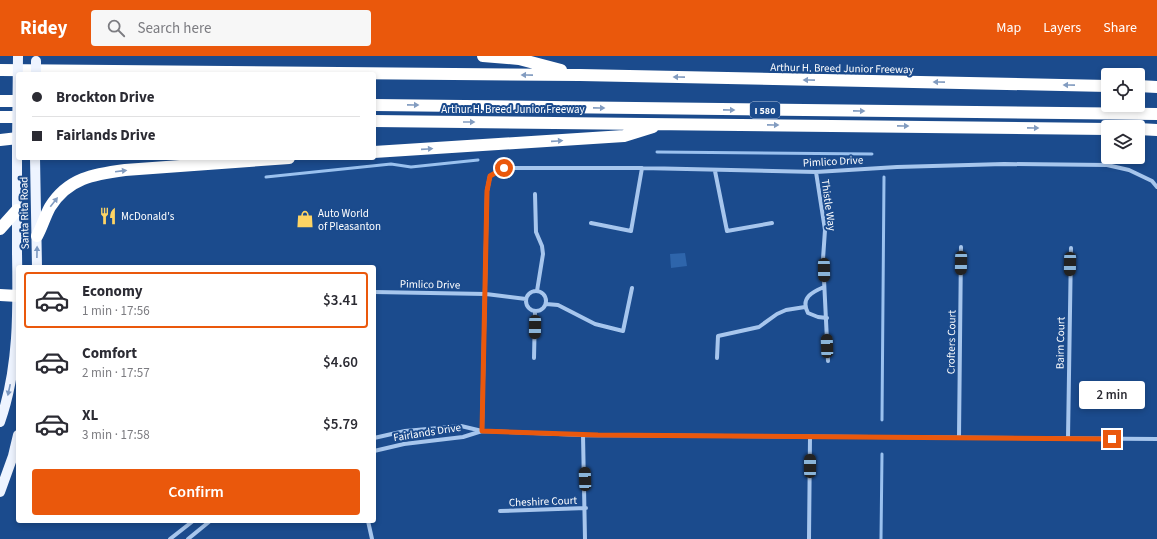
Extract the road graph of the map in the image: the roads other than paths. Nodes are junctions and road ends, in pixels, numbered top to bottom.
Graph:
1 (18, 56) edge
2 (36, 56) edge
3 (482, 56) edge
4 (0, 70) edge
5 (18, 72) edge
6 (36, 72) edge
7 (232, 72) edge
8 (376, 73) edge
9 (580, 75) junction
10 (1101, 86) edge
11 (1145, 86) edge
12 (1157, 87) edge
13 (0, 101) edge
14 (16, 101) edge
15 (376, 105) edge
16 (1157, 114) edge
17 (0, 117) edge
18 (16, 117) edge
19 (376, 121) edge
20 (663, 123) junction
21 (1101, 129) edge
22 (1145, 129) edge
23 (1157, 130) edge
24 (0, 140) edge
25 (16, 143) edge
26 (376, 152) edge
27 (18, 160) edge
28 (262, 160) edge
29 (35, 163) edge
30 (642, 168) junction
31 (715, 171) junction
32 (816, 172) junction
33 (1157, 187) edge
34 (535, 194) dead end
35 (17, 210) junction
36 (591, 223) dead end
37 (772, 223) dead end
38 (0, 229) edge
39 (38, 236) junction
40 (961, 247) dead end
41 (1071, 248) dead end
42 (18, 265) edge
43 (37, 265) edge
44 (824, 287) junction
45 (632, 288) dead end
46 (537, 291) junction
47 (376, 292) edge
48 (486, 294) junction
49 (0, 295) edge
50 (16, 296) edge
51 (526, 299) junction
52 (546, 304) junction
53 (805, 307) junction
54 (535, 312) junction
55 (827, 318) junction
56 (16, 332) edge
57 (534, 358) dead end
58 (717, 358) dead end
59 (828, 361) dead end
60 (0, 422) edge
61 (482, 431) junction
62 (583, 435) junction
63 (810, 437) junction
64 (958, 437) junction
65 (376, 438) edge
66 (1068, 438) junction
67 (1157, 439) edge
68 (16, 443) edge
69 (376, 451) edge
70 (0, 492) edge
71 (586, 508) junction
72 (500, 511) dead end
73 (190, 523) edge
74 (208, 523) edge
75 (368, 523) edge
76 (170, 539) edge
77 (188, 539) edge
78 (372, 539) edge
79 (586, 539) edge
80 (810, 539) edge

1 - 5 main road, Santa Rita Road, bridge
2 - 6 main road, bridge
3 - 9 highway
7 -> 4 highway, Arthur H. Breed Junior Freeway
9 -> 8 highway, Arthur H. Breed Junior Freeway
10 -> 9 highway, Arthur H. Breed Junior Freeway
11 - 12 highway
13 - 14 highway
15 -> 16 highway, I 580
17 - 18 highway
19 -> 20 highway, Arthur H. Breed Junior Freeway / I 580
20 -> 21 highway, Arthur H. Breed Junior Freeway / I 580
26 -> 20 highway
22 - 23 highway
24 - 25 highway
27 - 35 main road, Santa Rita Road
39 -> 28 highway
29 - 39 main road, Santa Rita Road
30 - 31 street, Pimlico Drive
30 - 36 street
30 - 48 street, Pimlico Drive
31 - 32 street, Pimlico Drive
31 - 37 street
32 - 33 street, Pimlico Drive
32 - 44 street, Thistle Way
34 - 46 street
35 - 38 highway
35 - 42 main road, Santa Rita Road
43 -> 39 main road, Santa Rita Road
40 - 64 street, Crofters Court
41 - 66 street, Bairn Court
44 - 53 street
44 - 55 street, Thistle Way
45 - 52 street
46 - 51 street
46 - 52 street
47 - 48 street, Pimlico Drive
48 - 51 street, Pimlico Drive
48 - 61 street
49 - 50 highway
51 - 54 street
52 - 54 street
53 - 55 street
53 - 58 street
54 - 57 street
55 - 59 street, Thistle Way
56 -> 60 main road, Santa Rita Road
61 - 62 street, Fairlands Drive
61 - 65 street, Fairlands Drive
61 - 69 street, Fairlands Drive
62 - 63 street, Fairlands Drive
62 - 71 street
63 - 64 street, Fairlands Drive
63 - 80 street
64 - 66 street, Fairlands Drive
66 - 67 street, Fairlands Drive
68 - 70 main road
71 - 72 street, Cheshire Court
71 - 79 street
73 - 76 street
74 - 77 street
75 - 78 street

